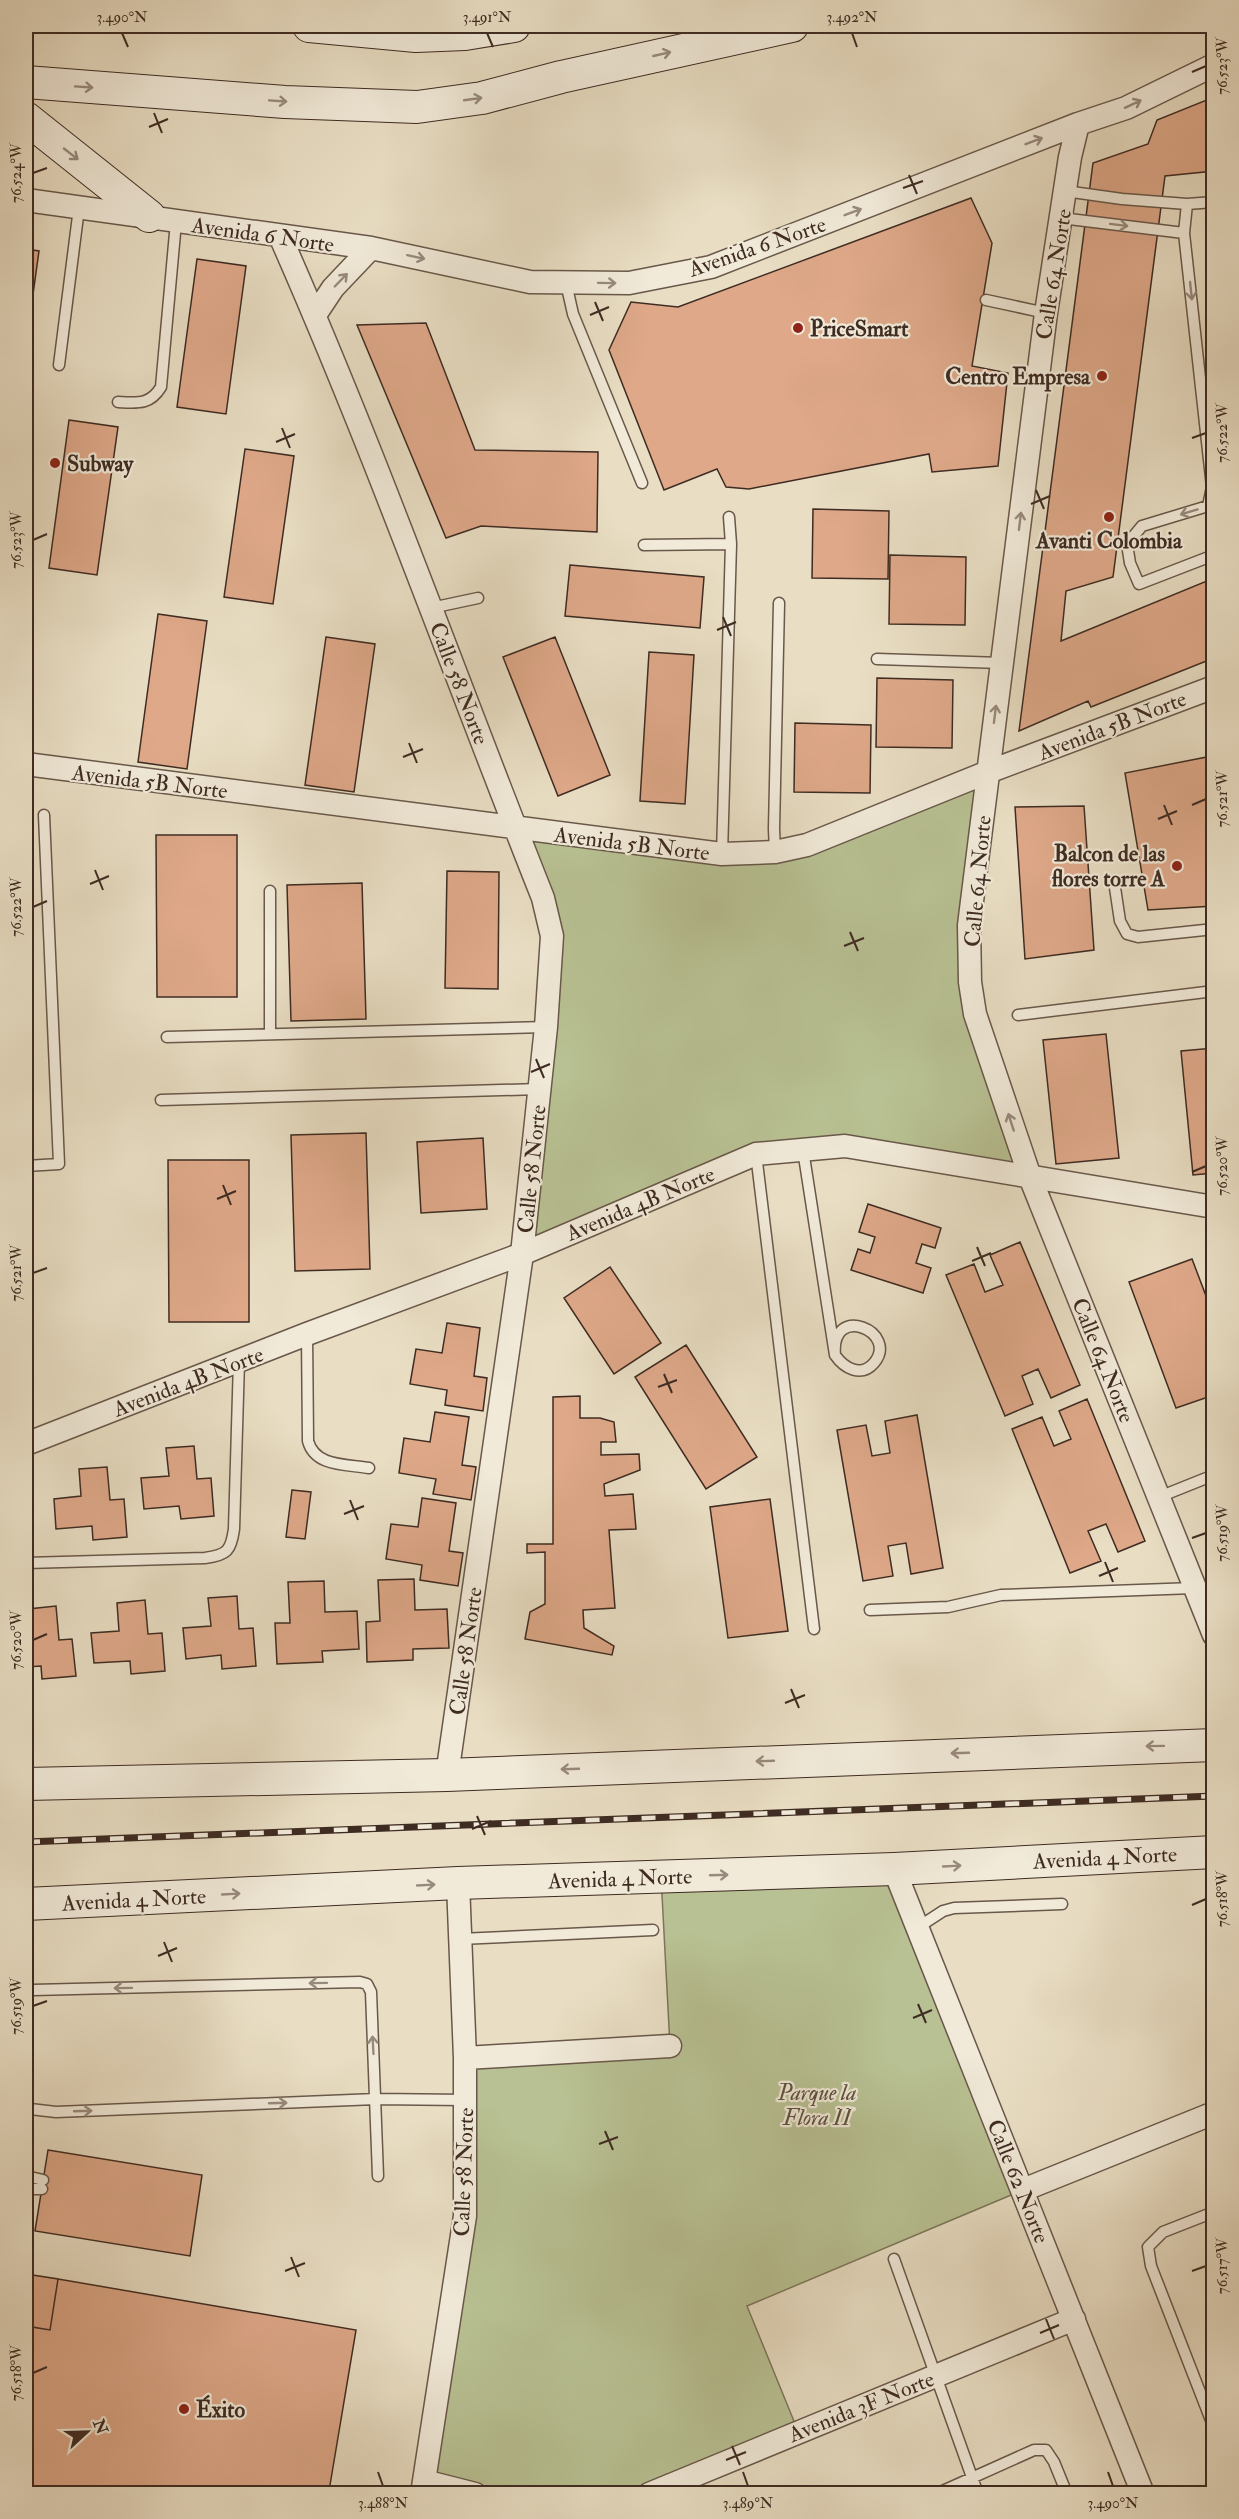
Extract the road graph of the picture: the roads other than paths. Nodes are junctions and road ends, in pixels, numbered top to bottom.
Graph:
1 (309, 26) edge
2 (514, 26) edge
3 (792, 26) edge
4 (1214, 65) edge
5 (26, 82) edge
6 (26, 118) edge
7 (1078, 124) junction
8 (1065, 191) junction
9 (26, 200) edge
10 (1214, 202) edge
11 (1187, 204) junction
12 (80, 207) junction
13 (1061, 218) junction
14 (163, 219) junction
15 (1184, 233) junction
16 (280, 236) junction
17 (370, 248) junction
18 (566, 283) junction
19 (986, 300) dead end
20 (1046, 313) junction
21 (315, 315) junction
22 (59, 365) dead end
23 (118, 402) dead end
24 (642, 483) dead end
25 (729, 517) dead end
26 (644, 544) dead end
27 (731, 544) junction
28 (1214, 555) edge
29 (478, 598) dead end
30 (779, 603) dead end
31 (431, 608) junction
32 (877, 659) dead end
33 (1002, 663) junction
34 (1214, 687) edge
35 (26, 764) edge
36 (988, 772) junction
37 (44, 814) dead end
38 (515, 829) junction
39 (775, 852) junction
40 (722, 854) junction
41 (1114, 880) dead end
42 (270, 891) dead end
43 (1214, 930) edge
44 (1214, 991) edge
45 (1018, 1016) dead end
46 (546, 1028) junction
47 (270, 1033) junction
48 (167, 1037) dead end
49 (539, 1089) junction
50 (161, 1100) dead end
51 (803, 1150) junction
52 (756, 1154) junction
53 (26, 1166) edge
54 (1030, 1178) junction
55 (1214, 1207) edge
56 (522, 1254) junction
57 (307, 1334) junction
58 (835, 1355) junction
59 (239, 1361) junction
60 (26, 1444) edge
61 (369, 1468) dead end
62 (1214, 1475) edge
63 (1160, 1497) junction
64 (26, 1563) edge
65 (1194, 1588) junction
66 (870, 1610) dead end
67 (814, 1629) dead end
68 (1214, 1635) edge
69 (1214, 1745) edge
70 (447, 1774) junction
71 (32, 1782) edge
72 (1214, 1852) edge
73 (894, 1869) junction
74 (458, 1883) junction
75 (26, 1904) edge
76 (1062, 1904) dead end
77 (917, 1929) junction
78 (653, 1930) dead end
79 (460, 1939) junction
80 (26, 1992) edge
81 (670, 2046) dead end
82 (465, 2058) junction
83 (376, 2099) junction
84 (465, 2100) junction
85 (26, 2106) edge
86 (1214, 2113) edge
87 (26, 2175) edge
88 (378, 2176) dead end
89 (26, 2189) edge
90 (1023, 2190) junction
91 (1214, 2212) edge
92 (894, 2259) dead end
93 (1074, 2319) junction
94 (937, 2374) junction
95 (1214, 2428) edge
96 (972, 2478) junction
97 (423, 2487) edge
98 (475, 2493) edge
99 (649, 2493) edge
100 (936, 2493) edge
101 (978, 2493) edge
102 (1067, 2493) edge
103 (1143, 2493) edge

1 - 2 main road
5 -> 3 main road
7 -> 4 street, Avenida 6 Norte
6 -> 14 main road
7 - 8 street, Calle 64 Norte
18 -> 7 street, Avenida 6 Norte
8 - 11 lane
8 - 13 street, Calle 64 Norte
9 - 12 street, Avenida 6 Norte
10 - 11 lane
11 - 15 lane
12 - 14 street, Avenida 6 Norte
12 - 22 lane
13 -> 15 lane
13 - 20 street, Calle 64 Norte
14 - 16 street, Avenida 6 Norte
14 - 23 lane
15 -> 28 lane
16 - 17 street, Avenida 6 Norte
16 - 21 street, Calle 58 Norte
17 -> 18 street, Avenida 6 Norte
21 -> 17 street
18 - 24 lane
19 - 20 lane
33 -> 20 street, Calle 64 Norte
21 - 31 street, Calle 58 Norte
25 - 27 lane
26 - 27 lane
27 - 40 lane
29 - 31 lane
30 - 39 lane
31 - 38 street, Calle 58 Norte
32 - 33 lane
36 -> 33 street, Calle 64 Norte
34 - 36 street, Avenida 5B Norte
35 - 38 street, Avenida 5B Norte
36 - 39 street, Avenida 5B Norte
54 -> 36 street, Calle 64 Norte
37 - 53 lane
38 - 40 street, Avenida 5B Norte
38 - 46 street, Calle 58 Norte
39 - 40 street, Avenida 5B Norte
41 - 43 lane
42 - 47 lane
44 - 45 lane
46 - 47 lane
46 - 49 street, Calle 58 Norte
47 - 48 lane
49 - 50 lane
49 - 56 street, Calle 58 Norte
51 - 52 street, Avenida 4B Norte
51 - 54 street, Avenida 4B Norte
51 - 58 lane
52 - 56 street, Avenida 4B Norte
52 - 67 lane
54 - 55 street, Avenida 4B Norte
54 - 63 street, Calle 64 Norte
56 - 57 street, Avenida 4B Norte
56 - 70 street, Calle 58 Norte
57 - 59 street, Avenida 4B Norte
57 - 61 lane
58 - 58 lane
59 - 60 street, Avenida 4B Norte
59 - 64 lane
62 - 63 lane
63 - 65 street, Calle 64 Norte
65 - 66 lane
65 - 68 street, Calle 64 Norte
69 -> 70 main road
70 - 71 main road
73 -> 72 main road, Avenida 4 Norte
74 -> 73 main road, Avenida 4 Norte
73 - 77 street, Calle 62 Norte
75 -> 74 main road, Avenida 4 Norte
74 - 79 street, Calle 58 Norte
76 - 77 lane
77 - 90 street, Calle 62 Norte
78 - 79 lane
79 - 82 street, Calle 58 Norte
83 -> 80 lane
81 - 82 street
82 - 84 street, Calle 58 Norte
83 - 84 lane
85 -> 83 lane
83 - 88 lane
84 - 97 street, Calle 58 Norte
86 - 90 street
87 - 89 lane
90 - 93 street, Calle 62 Norte
91 - 95 lane
92 - 94 lane
93 - 94 street, Avenida 3F Norte
93 - 103 street, Calle 62 Norte
94 - 96 lane
94 - 99 street, Avenida 3F Norte
96 - 100 lane
96 - 101 lane
96 - 102 lane
97 - 98 street

